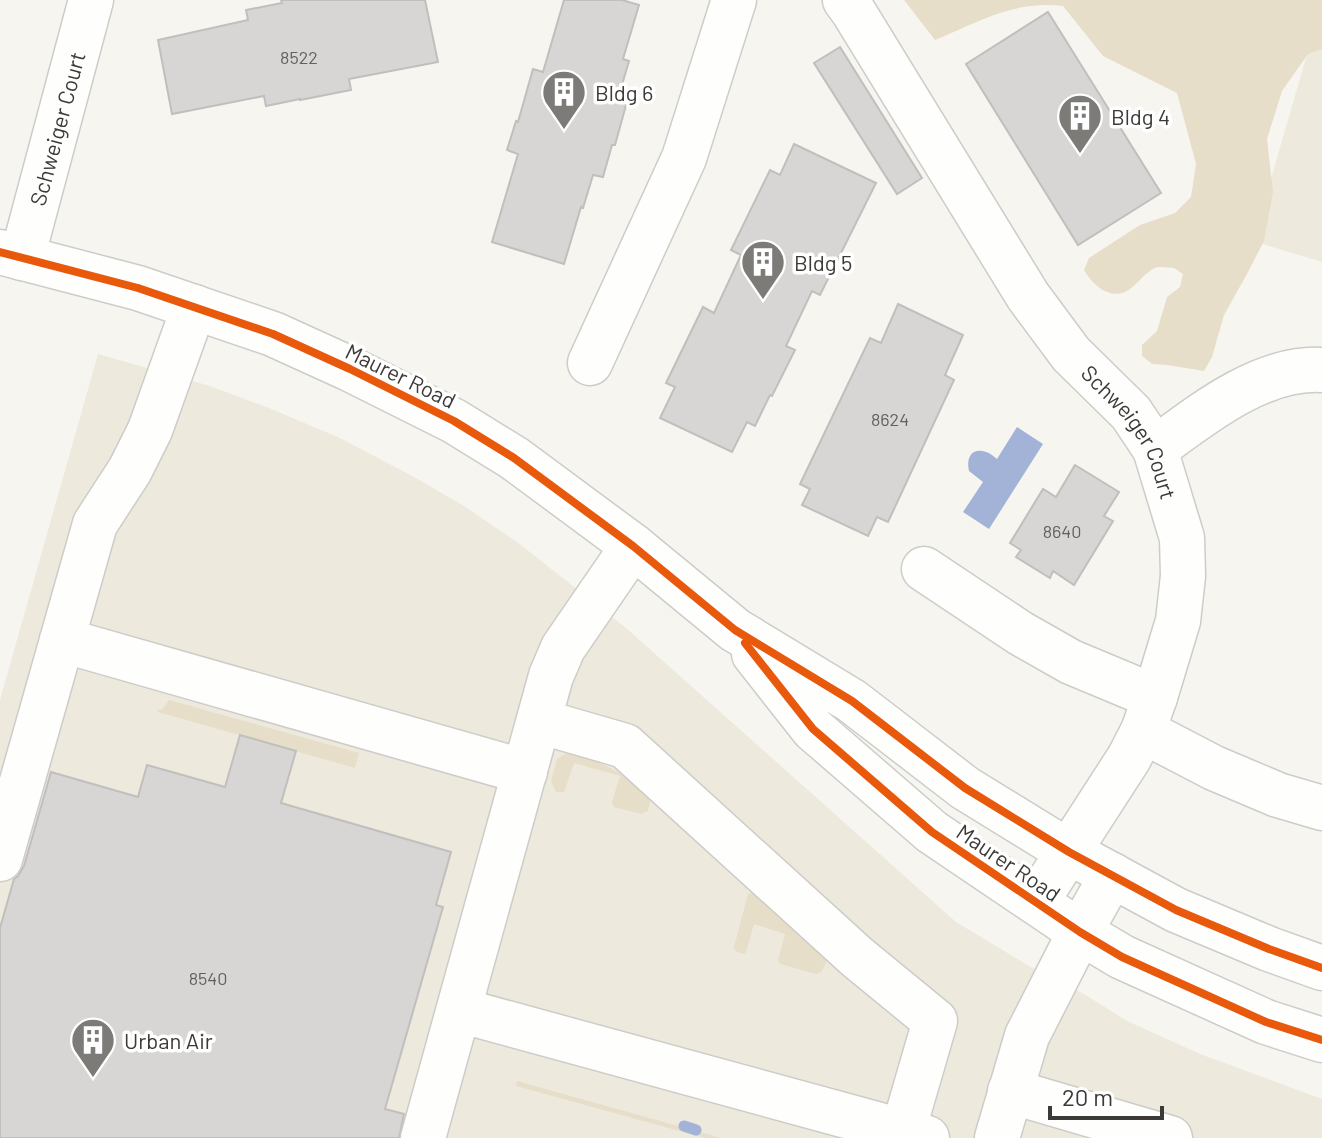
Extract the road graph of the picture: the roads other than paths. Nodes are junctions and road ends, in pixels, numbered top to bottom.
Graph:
1 (91, 0) edge
2 (734, 0) edge
3 (845, 0) edge
4 (11, 255) edge
5 (194, 307) junction
6 (590, 363) dead end
7 (1322, 370) edge
8 (1155, 449) junction
9 (633, 546) junction
10 (924, 569) dead end
11 (735, 630) junction
12 (62, 640) junction
13 (1149, 714) junction
14 (539, 721) junction
15 (525, 772) junction
16 (1322, 808) edge
17 (1069, 852) junction
18 (0, 859) edge
19 (1112, 875) junction
20 (1036, 902) junction
21 (1080, 932) junction
22 (1322, 968) edge
23 (459, 1010) junction
24 (1322, 1040) edge
25 (1010, 1091) junction
26 (1106, 1129) edge
27 (915, 1135) edge
28 (423, 1138) edge
29 (997, 1138) edge
30 (1170, 1138) edge

1 - 4 street, Schweiger Court
2 - 6 street
3 - 8 street, Schweiger Court
4 - 5 street, Maurer Road
5 - 9 street, Maurer Road
5 - 12 street
7 - 8 street
8 - 13 street, Schweiger Court
9 - 11 street, Maurer Road
9 - 14 street
10 - 13 street
11 - 17 street, Maurer Road
11 - 20 street, Maurer Road
12 - 15 street
12 - 18 street
13 - 16 street
13 - 17 street, Schweiger Court
14 - 15 street
14 - 27 street
15 - 23 street
17 - 19 street, Maurer Road
17 - 20 street, Schweiger Court
19 - 21 street
19 - 22 street, Maurer Road
20 - 21 street, Maurer Road
21 - 24 street, Maurer Road
21 - 25 street
23 - 27 street
23 - 28 street
25 - 26 street
25 - 29 street
26 - 30 street

